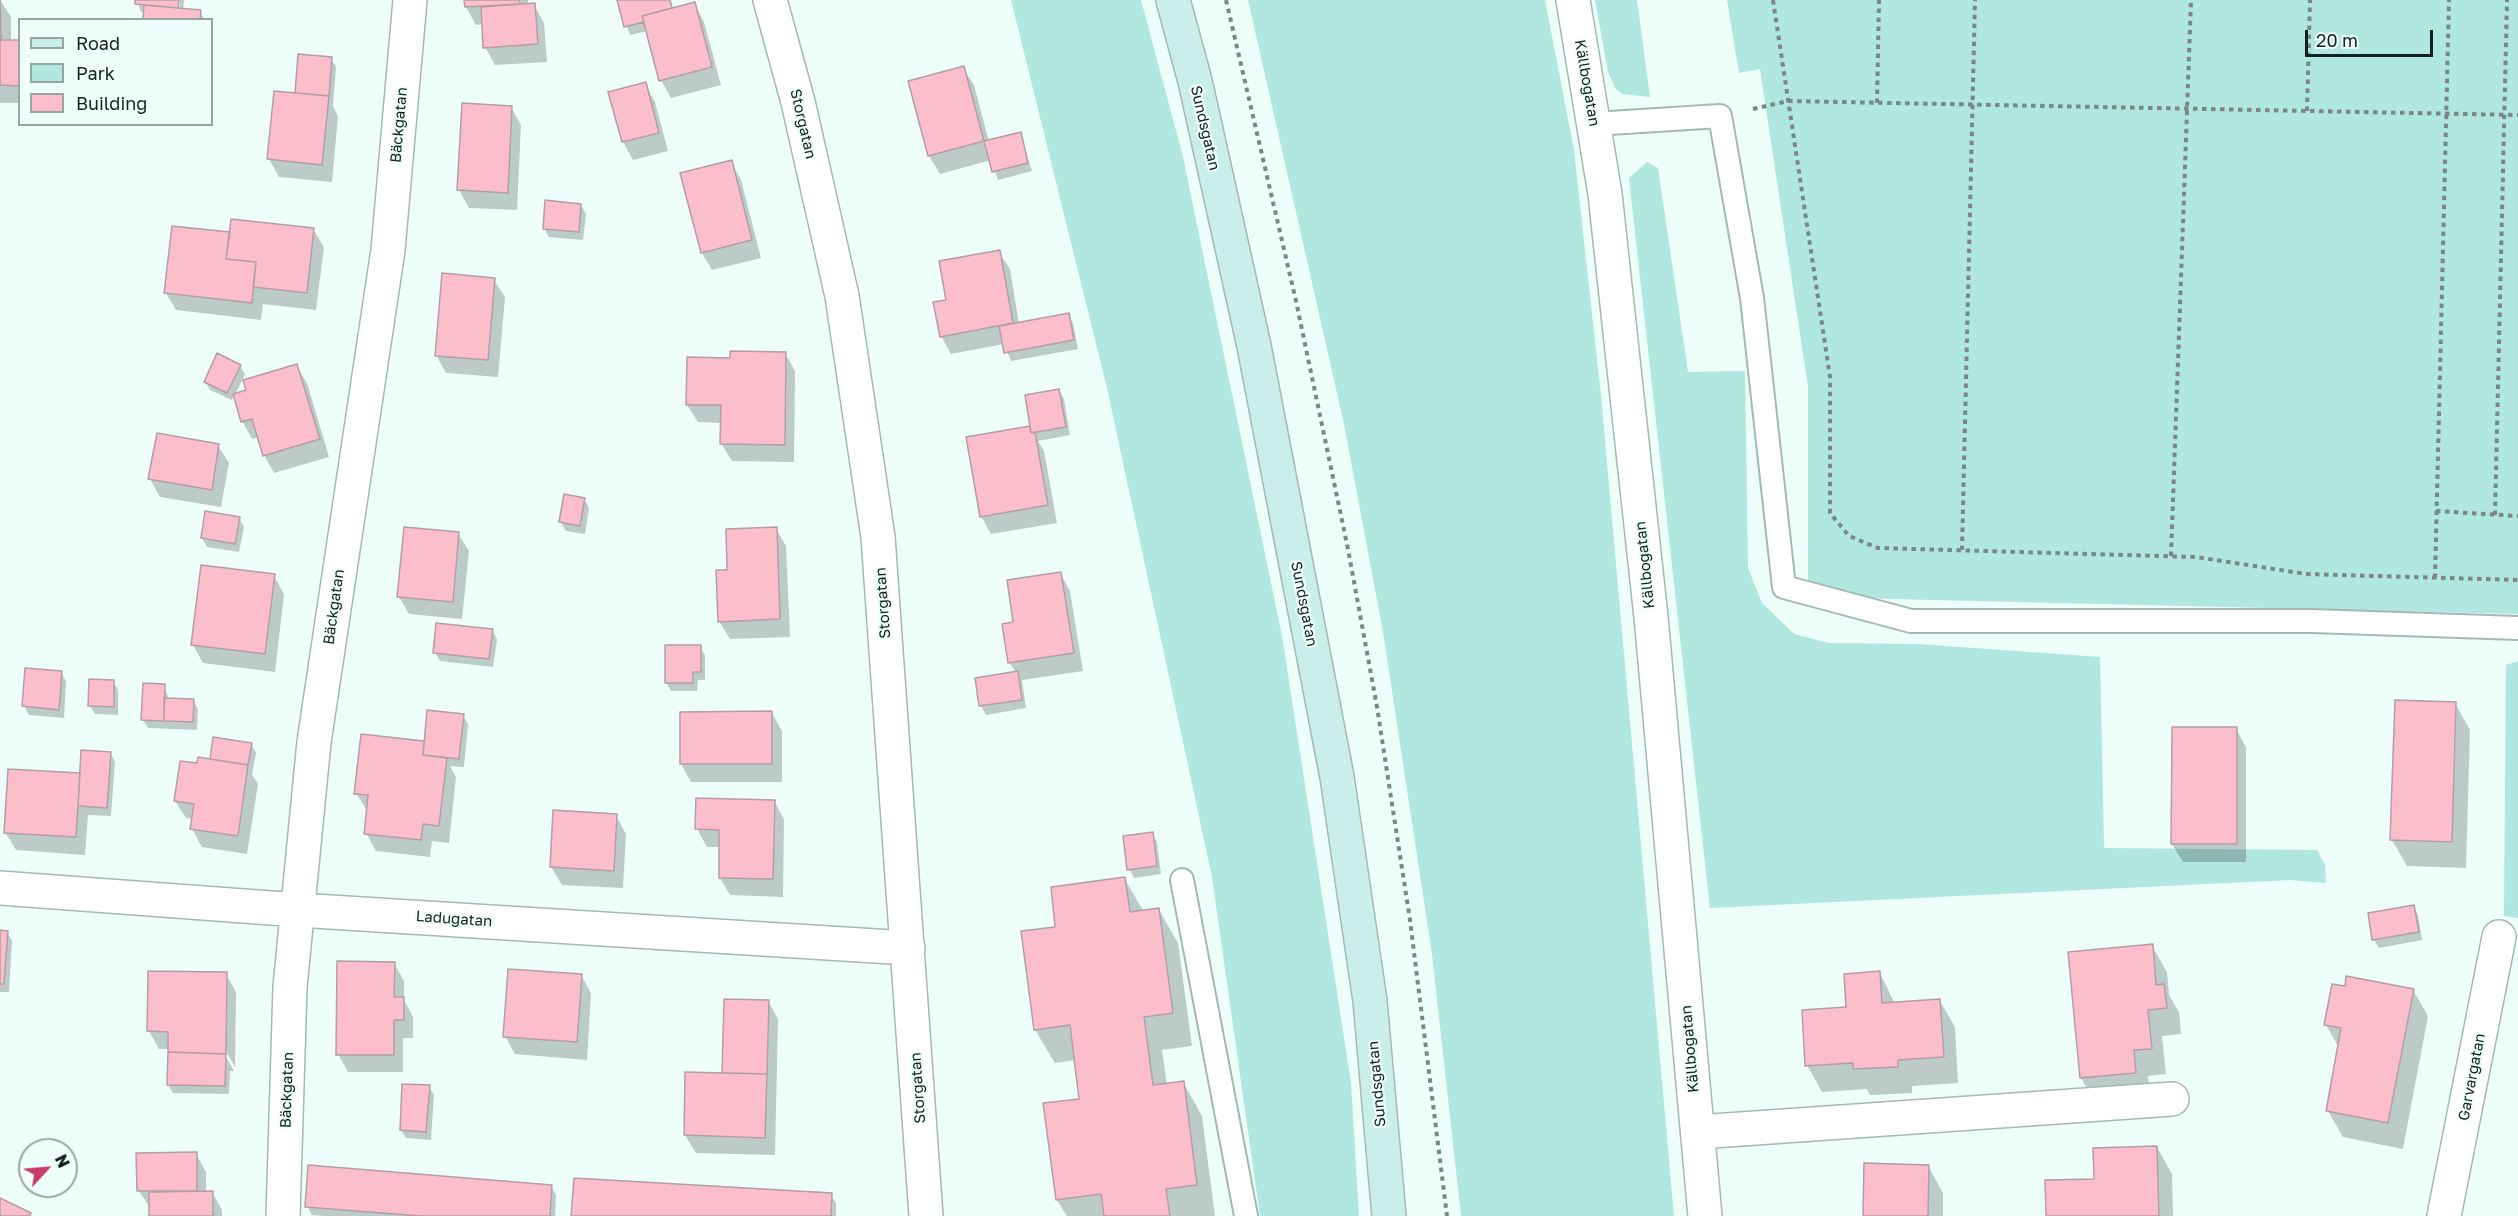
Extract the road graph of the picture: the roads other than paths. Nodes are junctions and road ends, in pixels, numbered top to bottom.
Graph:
1 (410, 0) edge
2 (770, 0) edge
3 (1173, 0) edge
4 (1573, 0) edge
5 (1594, 124) junction
6 (2518, 628) edge
7 (1182, 880) dead end
8 (0, 888) edge
9 (298, 910) junction
10 (2499, 937) dead end
11 (908, 948) junction
12 (2172, 1099) dead end
13 (1698, 1132) junction
14 (283, 1216) edge
15 (926, 1216) edge
16 (1246, 1216) edge
17 (1389, 1216) edge
18 (1705, 1216) edge
19 (2444, 1216) edge

1 - 9 street, Bäckgatan
2 - 11 street, Storgatan
3 - 17 main road, Sundsgatan
4 - 5 street, Källbogatan
5 - 6 lane
5 - 13 street, Källbogatan
7 - 16 lane
8 - 9 street, Ladugatan
9 - 11 street, Ladugatan
9 - 14 street, Bäckgatan
10 - 19 street, Garvargatan
11 - 15 street, Storgatan
12 - 13 street
13 - 18 street, Källbogatan

